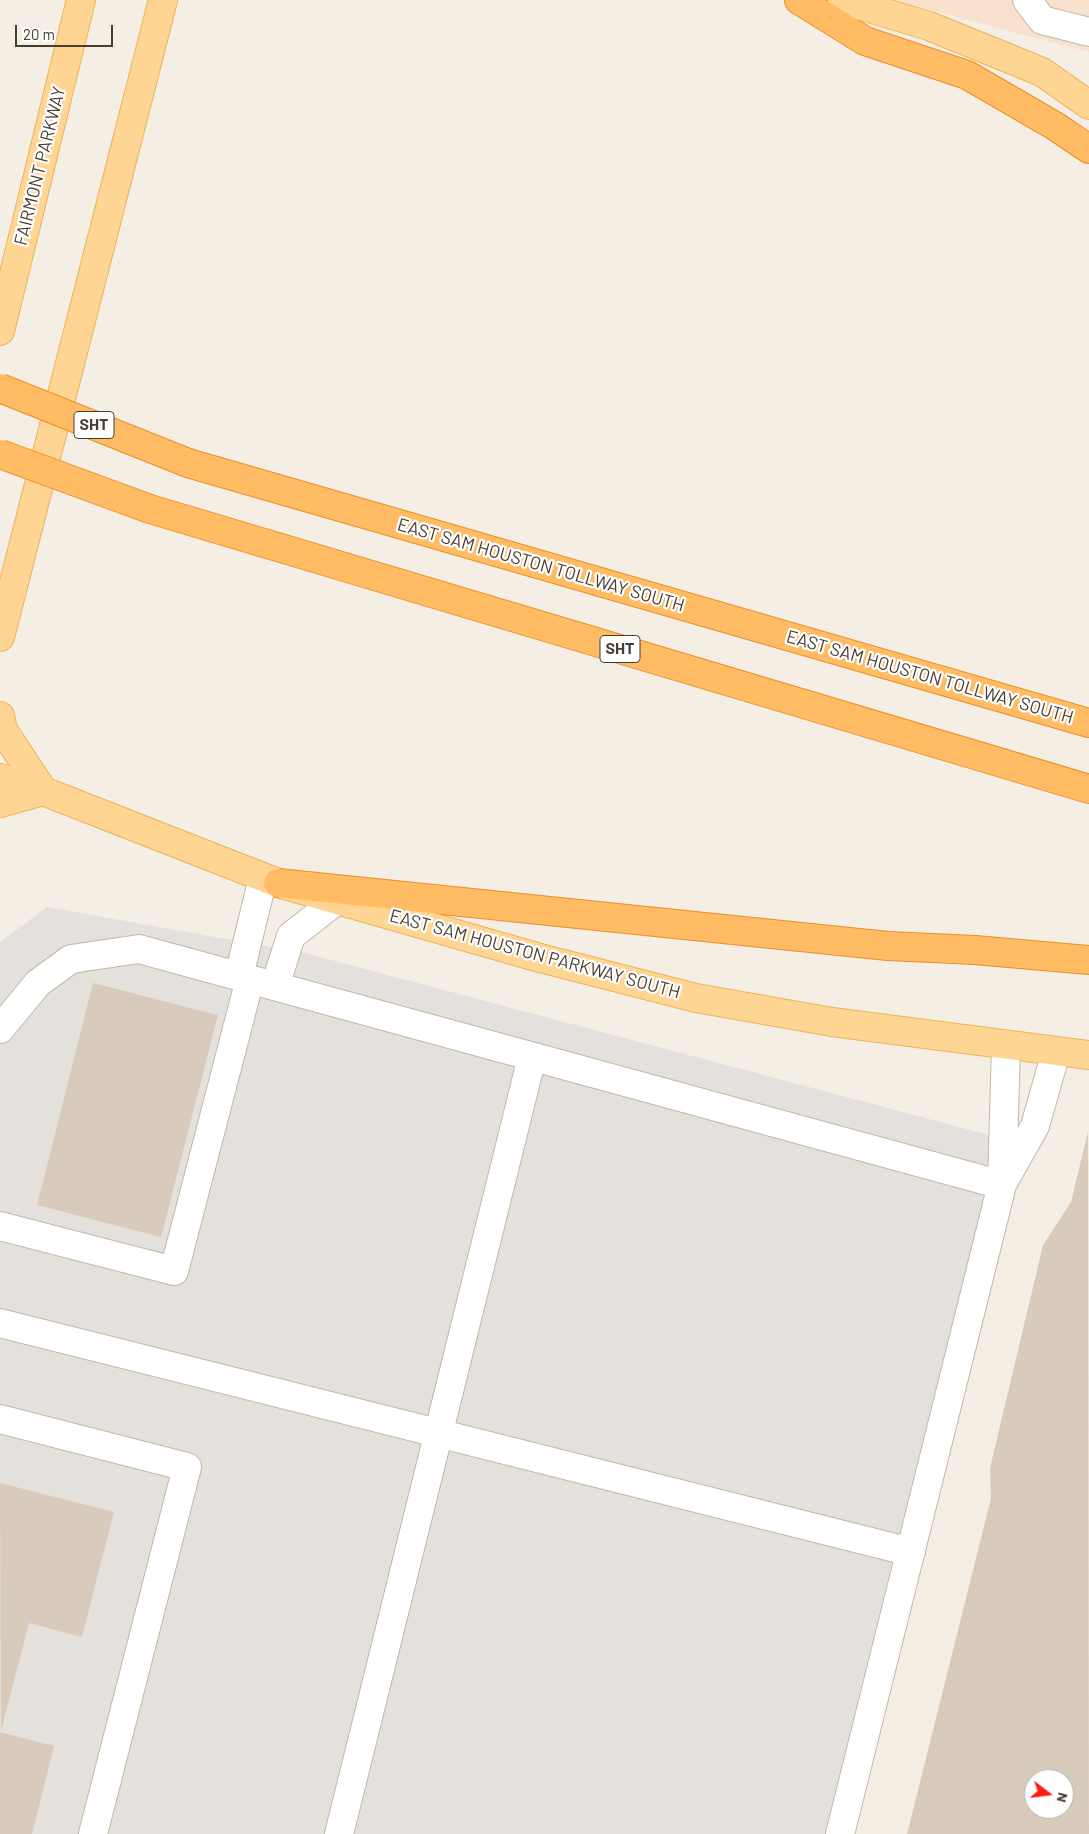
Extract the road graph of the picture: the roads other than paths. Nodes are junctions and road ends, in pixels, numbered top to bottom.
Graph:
1 (81, 0) edge
2 (162, 0) edge
3 (799, 0) edge
4 (842, 0) edge
5 (1027, 0) edge
6 (1089, 32) edge
7 (1089, 105) edge
8 (1089, 149) edge
9 (0, 331) edge
10 (0, 388) edge
11 (0, 454) edge
12 (0, 637) edge
13 (0, 716) edge
14 (1089, 723) edge
15 (0, 778) edge
16 (1089, 789) edge
17 (44, 791) junction
18 (0, 803) edge
19 (271, 881) junction
20 (336, 900) junction
21 (1089, 960) edge
22 (254, 980) junction
23 (0, 1029) edge
24 (1006, 1046) junction
25 (1056, 1052) junction
26 (1089, 1055) edge
27 (532, 1057) junction
28 (1002, 1185) junction
29 (0, 1226) edge
30 (0, 1323) edge
31 (0, 1419) edge
32 (439, 1433) junction
33 (911, 1552) junction
34 (93, 1834) edge
35 (339, 1834) edge
36 (840, 1834) edge

1 - 9 main road, FAIRMONT PARKWAY
2 - 12 main road
3 - 8 highway
4 - 7 main road
5 - 6 lane
10 - 14 highway, EAST SAM HOUSTON TOLLWAY SOUTH / SHT, bridge
11 - 16 highway, SHT, bridge
13 - 17 main road
15 - 17 main road, EAST SAM HOUSTON PARKWAY SOUTH
17 - 18 main road
17 - 19 main road, EAST SAM HOUSTON PARKWAY SOUTH
19 - 20 main road, EAST SAM HOUSTON PARKWAY SOUTH
19 - 21 highway
19 - 22 lane
20 - 22 lane
20 - 24 main road, EAST SAM HOUSTON PARKWAY SOUTH
22 - 23 lane
22 - 27 lane
22 - 29 lane
24 - 25 main road, EAST SAM HOUSTON PARKWAY SOUTH
24 - 28 lane
25 - 26 main road, EAST SAM HOUSTON PARKWAY SOUTH
25 - 28 lane
27 - 28 lane
27 - 32 lane
28 - 33 lane
30 - 32 lane
31 - 34 lane
32 - 33 lane
32 - 35 lane
33 - 36 lane

